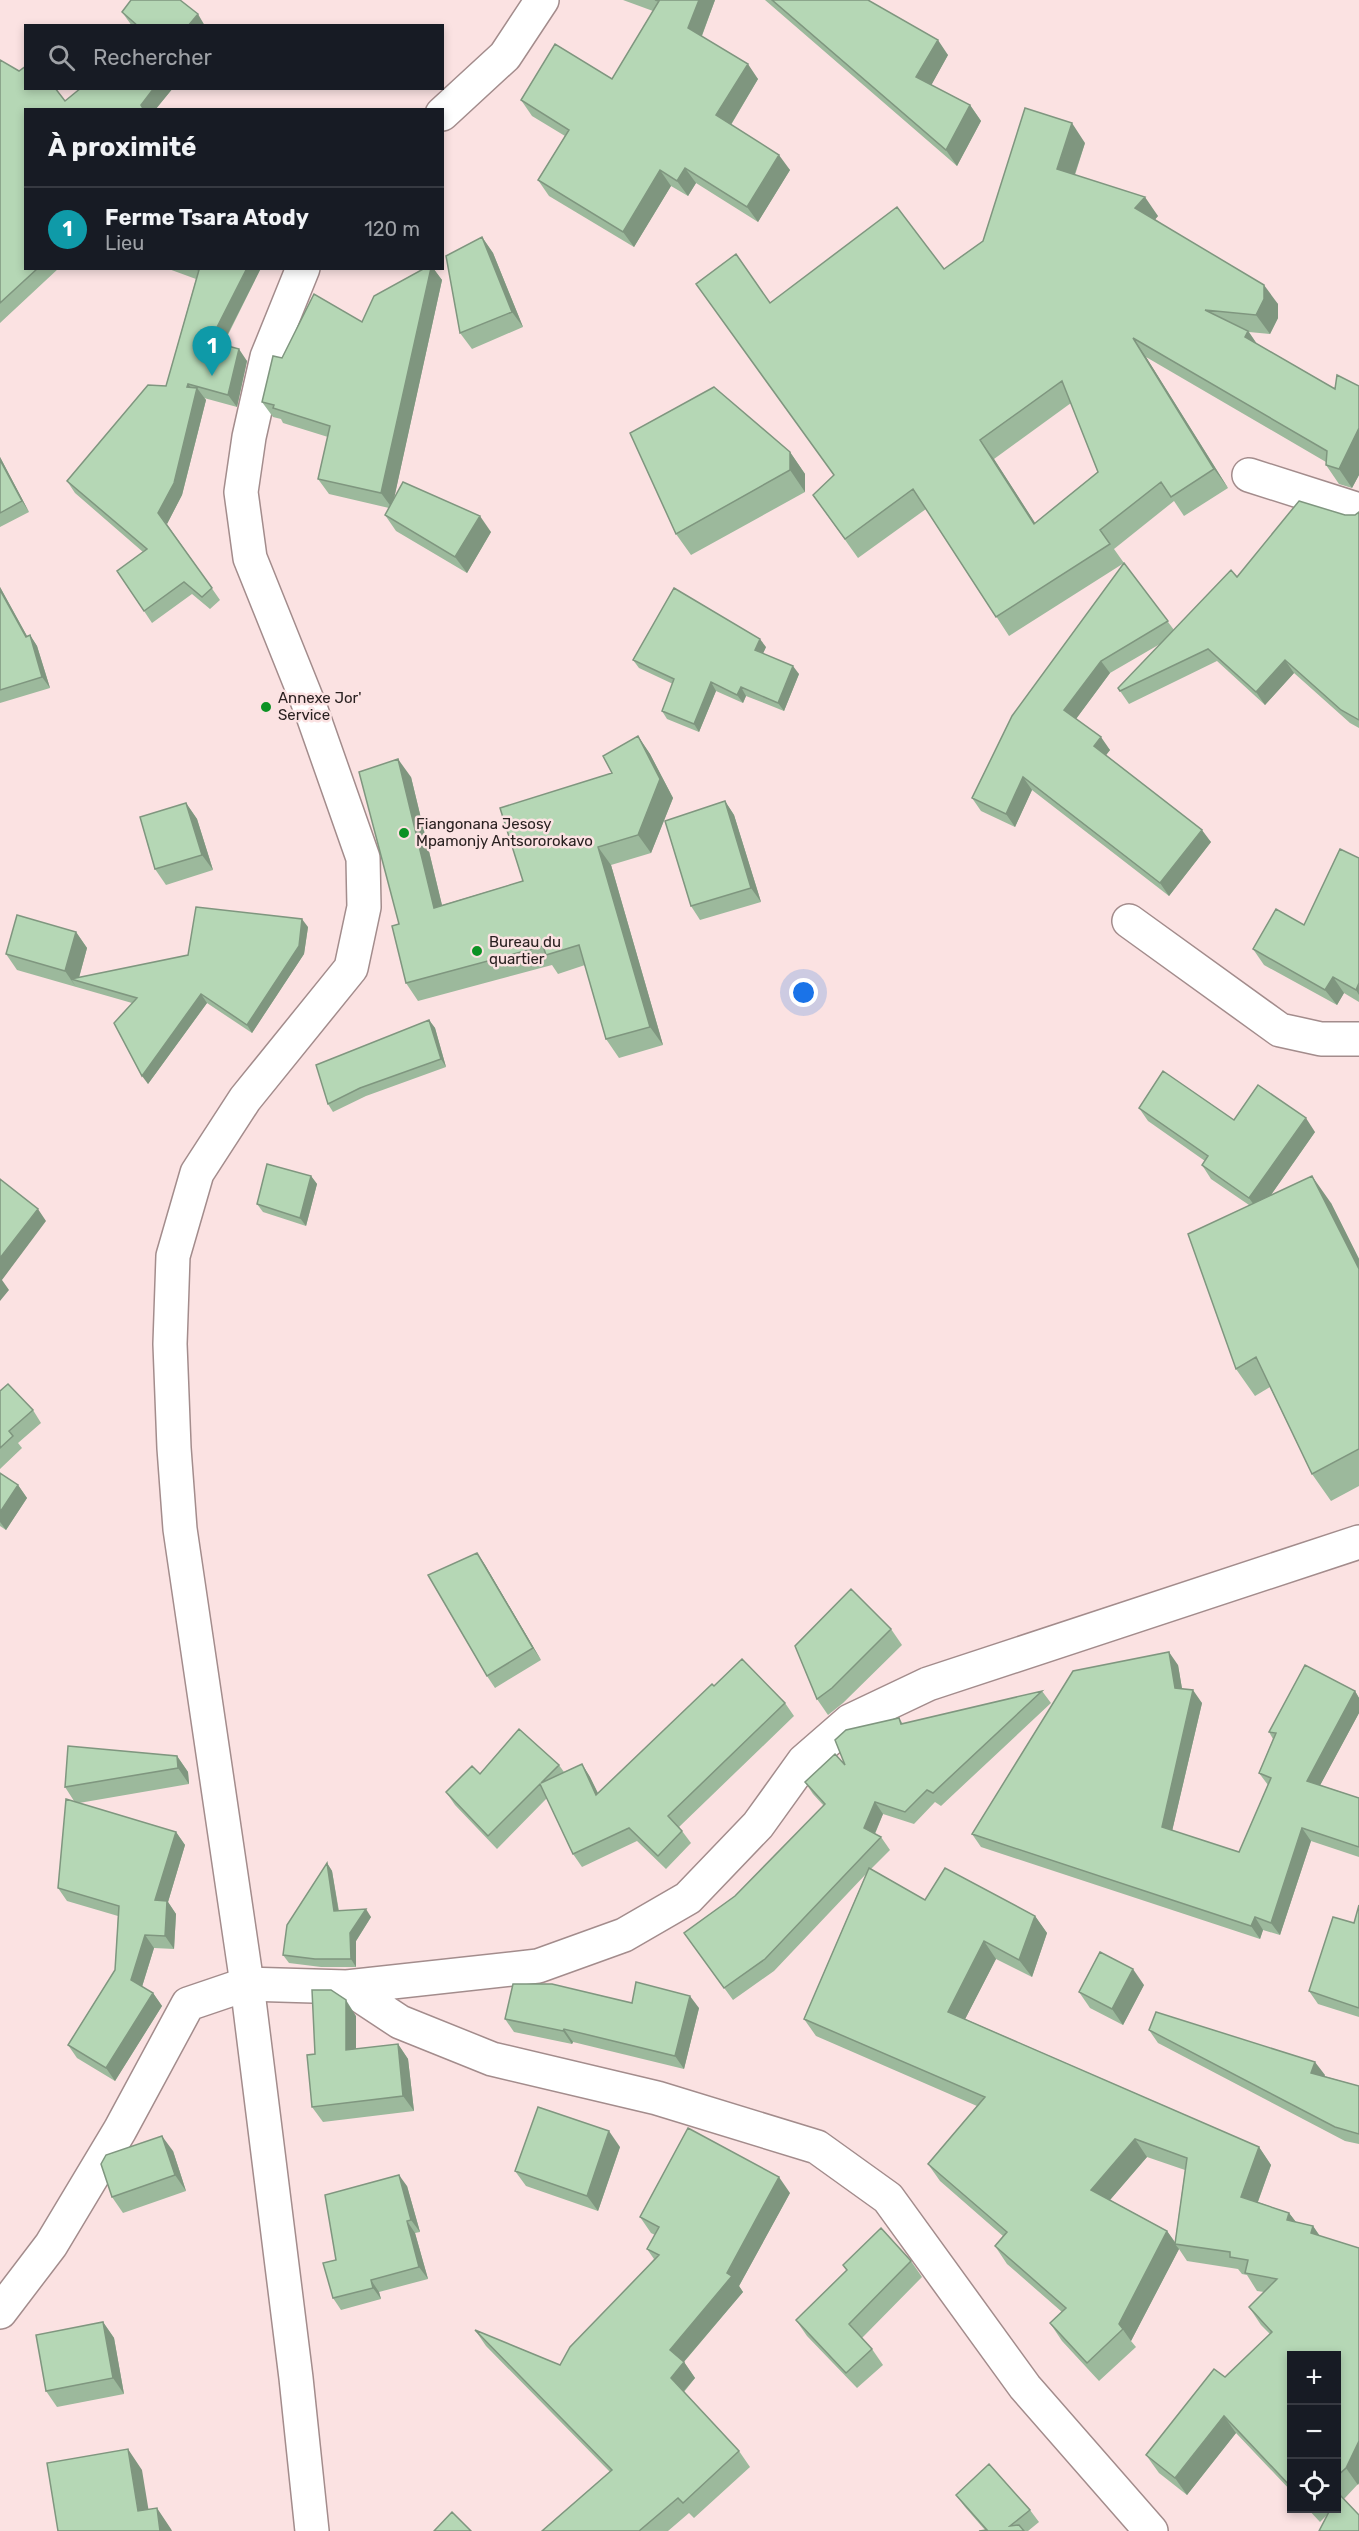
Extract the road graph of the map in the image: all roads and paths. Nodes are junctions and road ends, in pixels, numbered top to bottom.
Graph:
1 (542, 0) edge
2 (444, 112) edge
3 (302, 270) edge
4 (1249, 475) dead end
5 (1359, 510) edge
6 (1129, 921) dead end
7 (1359, 1039) edge
8 (1359, 1542) edge
9 (247, 1984) junction
10 (347, 1987) junction
11 (0, 2312) edge
12 (312, 2531) edge
13 (1151, 2531) edge

1 - 2 street
3 - 9 street
4 - 5 street
6 - 7 street
8 - 10 street
9 - 10 street
9 - 11 street
9 - 12 street
10 - 13 street

